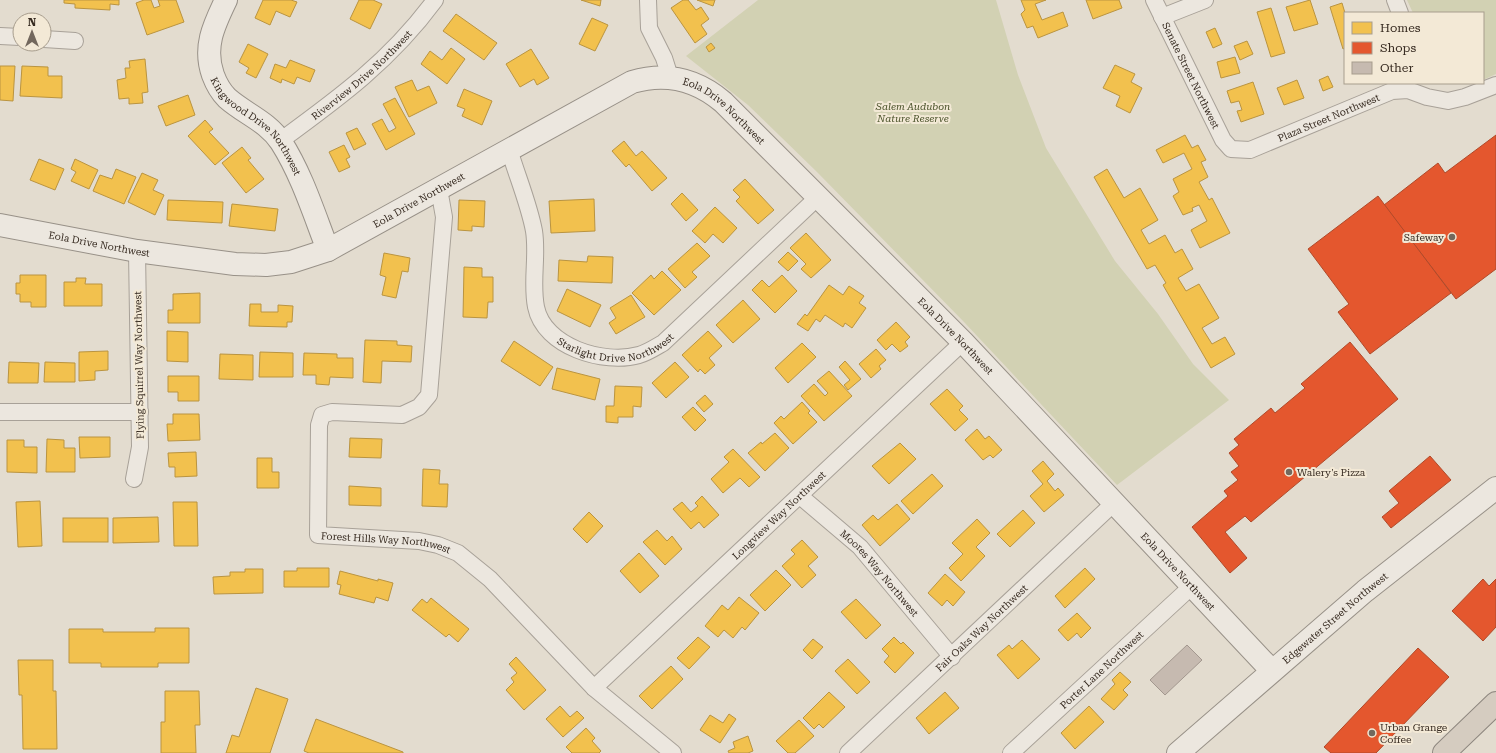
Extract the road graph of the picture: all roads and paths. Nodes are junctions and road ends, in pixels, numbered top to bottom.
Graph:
1 (226, 0) edge
2 (435, 0) edge
3 (648, 0) edge
4 (1154, 0) edge
5 (1205, 0) edge
6 (1395, 0) edge
7 (1400, 12) edge
8 (1162, 17) junction
9 (0, 36) edge
10 (12, 37) edge
11 (52, 39) edge
12 (75, 40) dead end
13 (670, 77) junction
14 (1496, 85) edge
15 (1427, 90) edge
16 (280, 141) junction
17 (509, 149) junction
18 (1231, 149) joint
19 (440, 189) junction
20 (818, 196) junction
21 (0, 225) edge
22 (328, 250) junction
23 (137, 251) junction
24 (963, 342) junction
25 (0, 412) edge
26 (140, 412) junction
27 (134, 479) dead end
28 (1496, 488) edge
29 (800, 496) junction
30 (1114, 503) junction
31 (1192, 586) junction
32 (952, 657) junction
33 (1272, 671) junction
34 (594, 688) junction
35 (1496, 703) edge
36 (673, 753) edge
37 (848, 753) edge
38 (1011, 753) edge
39 (1178, 753) edge
40 (1444, 753) edge

1 - 16 main road, Kingwood Drive Northwest
2 - 16 street, Riverview Drive Northwest
3 - 13 street
4 - 8 street, Senate Street Northwest
5 - 8 street
6 - 7 street
8 - 18 street, Senate Street Northwest
9 - 10 street
11 - 12 street
13 - 17 main road, Eola Drive Northwest
13 - 20 main road, Eola Drive Northwest
14 - 15 street, Plaza Street Northwest
15 - 18 street, Plaza Street Northwest
16 - 22 main road, Kingwood Drive Northwest
17 - 19 main road, Eola Drive Northwest
17 - 20 street, Starlight Drive Northwest
19 - 22 main road, Eola Drive Northwest
19 - 34 street, Forest Hills Way Northwest
20 - 24 main road, Eola Drive Northwest
21 - 23 main road, Eola Drive Northwest
22 - 23 main road, Eola Drive Northwest
23 - 26 street, Flying Squirrel Way Northwest
24 - 29 street, Longview Way Northwest
24 - 30 main road, Eola Drive Northwest
25 - 26 street
26 - 27 street, Flying Squirrel Way Northwest
28 - 33 main road, Edgewater Street Northwest
29 - 32 street, Moores Way Northwest
29 - 34 street, Longview Way Northwest
30 - 31 main road, Eola Drive Northwest
30 - 32 street, Fair Oaks Way Northwest
31 - 33 main road, Eola Drive Northwest
31 - 38 street, Porter Lane Northwest
32 - 37 street, Fair Oaks Way Northwest
33 - 39 main road, Edgewater Street Northwest
34 - 36 street, Forest Hills Way Northwest
35 - 40 highway

